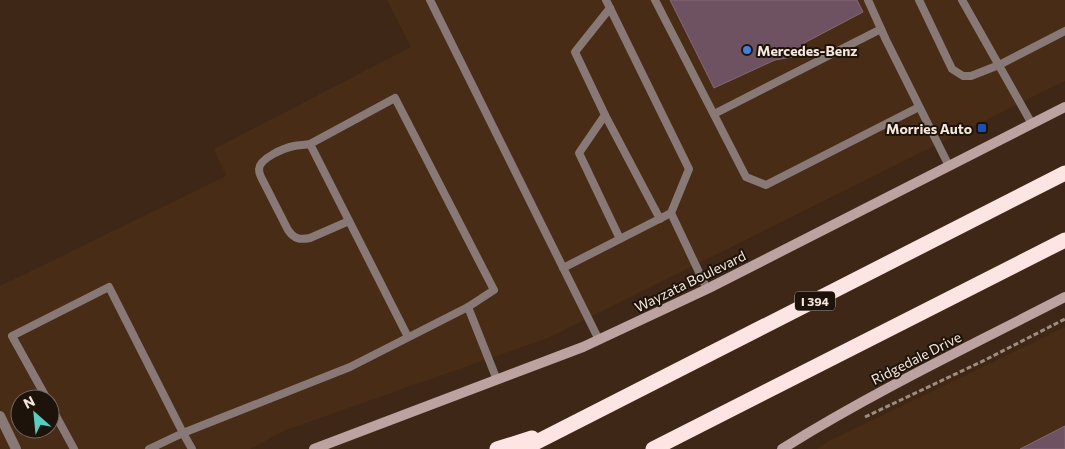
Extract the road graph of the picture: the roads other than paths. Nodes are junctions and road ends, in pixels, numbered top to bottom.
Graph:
1 (430, 0) edge
2 (655, 0) edge
3 (868, 0) edge
4 (918, 0) edge
5 (962, 0) edge
6 (608, 4) edge
7 (881, 29) junction
8 (1065, 31) edge
9 (999, 65) junction
10 (919, 107) junction
11 (1065, 107) edge
12 (605, 114) junction
13 (714, 114) junction
14 (1032, 124) junction
15 (310, 144) junction
16 (948, 166) junction
17 (1065, 173) edge
18 (671, 213) junction
19 (660, 219) junction
20 (349, 221) junction
21 (620, 239) junction
22 (1065, 240) edge
23 (563, 268) junction
24 (707, 289) junction
25 (1065, 297) edge
26 (468, 307) junction
27 (408, 337) junction
28 (599, 340) junction
29 (497, 380) junction
30 (41, 389) edge
31 (0, 416) edge
32 (60, 423) edge
33 (565, 428) junction
34 (183, 433) junction
35 (16, 449) edge
36 (74, 449) edge
37 (149, 449) edge
38 (192, 449) edge
39 (314, 449) edge
40 (497, 449) edge
41 (523, 449) edge
42 (653, 449) edge
43 (782, 449) edge

1 - 23 lane
2 - 13 lane
3 - 7 lane
4 - 9 lane
5 - 9 lane
6 - 12 lane
6 - 18 lane
7 - 10 lane
7 - 13 lane
8 - 9 lane
9 - 14 lane
10 - 13 lane
10 - 16 lane
11 - 14 street, Wayzata Boulevard
12 - 19 lane
12 - 21 lane
14 - 16 street, Wayzata Boulevard
15 - 20 lane
15 - 20 lane
15 - 26 lane
16 - 24 street, Wayzata Boulevard
17 - 33 highway, I 394
18 - 19 lane
18 - 24 lane
19 - 21 lane
20 - 27 lane
21 - 23 lane
22 - 42 highway
23 - 28 lane
24 - 28 street, Wayzata Boulevard
25 - 43 street, Ridgedale Drive
26 - 27 lane
26 - 29 lane
27 - 34 lane
28 - 29 street, Wayzata Boulevard
29 - 39 street, Wayzata Boulevard
30 - 34 lane
31 - 35 street
32 - 36 lane
33 - 40 highway
33 - 41 highway, I 394
34 - 37 lane
34 - 38 lane

